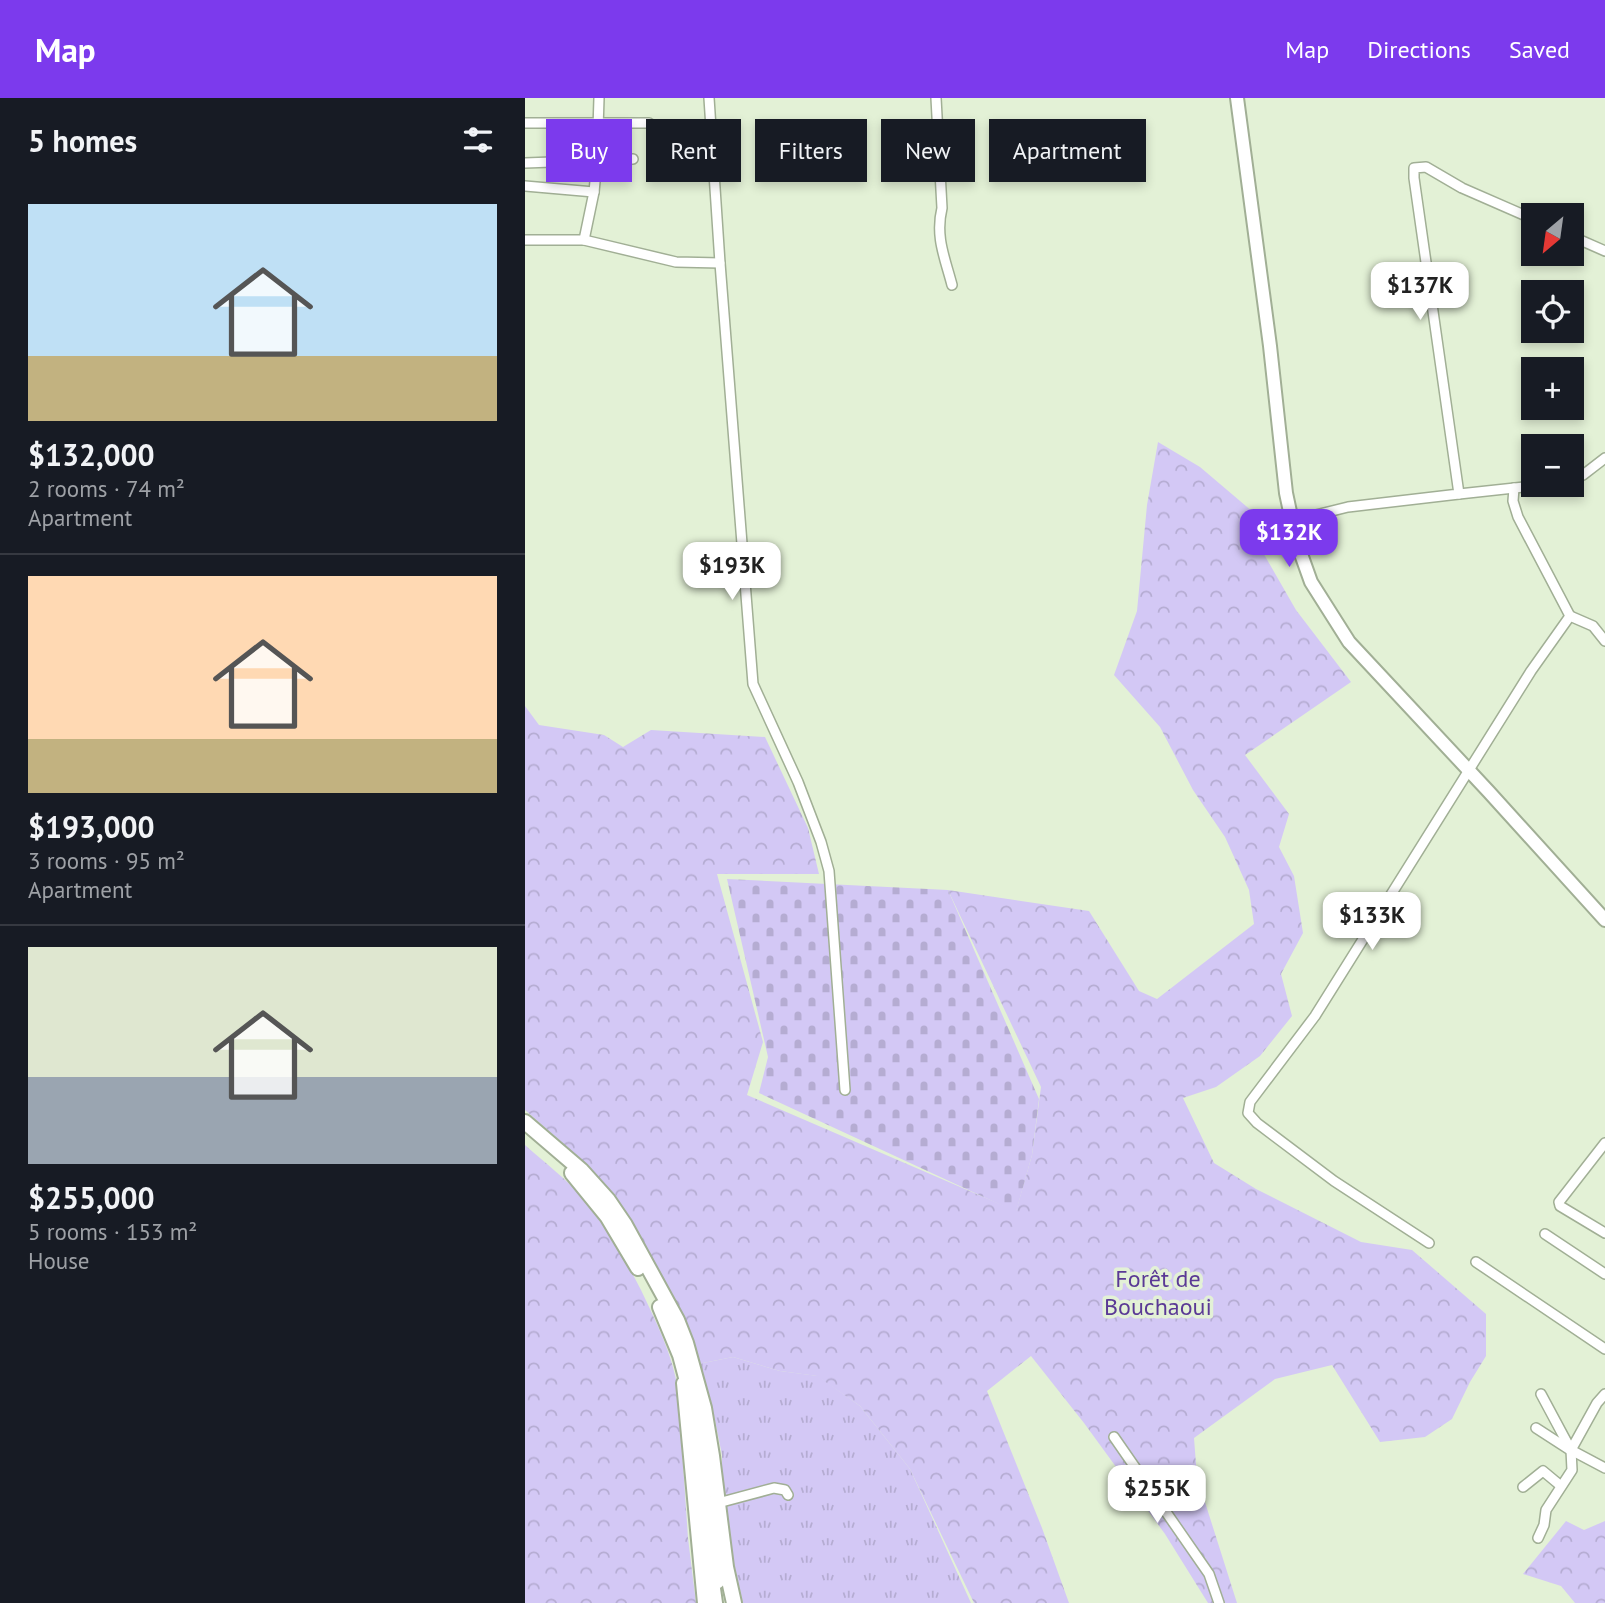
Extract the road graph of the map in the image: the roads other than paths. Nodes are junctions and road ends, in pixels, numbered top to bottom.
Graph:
1 (599, 98) edge
2 (709, 98) edge
3 (936, 98) edge
4 (1237, 98) edge
5 (598, 119) edge
6 (525, 123) edge
7 (546, 123) edge
8 (546, 162) edge
9 (525, 163) edge
10 (595, 182) edge
11 (525, 186) edge
12 (594, 192) junction
13 (1521, 214) edge
14 (525, 240) edge
15 (584, 240) junction
16 (1584, 242) edge
17 (1605, 251) edge
18 (720, 263) junction
19 (952, 285) dead end
20 (1605, 458) edge
21 (1584, 474) edge
22 (1521, 487) edge
23 (1514, 488) junction
24 (1459, 494) junction
25 (1291, 521) junction
26 (1570, 616) junction
27 (1605, 641) edge
28 (1468, 770) junction
29 (1603, 914) edge
30 (845, 1090) dead end
31 (525, 1122) edge
32 (525, 1133) edge
33 (1605, 1143) edge
34 (1605, 1233) edge
35 (1545, 1234) dead end
36 (1429, 1243) dead end
37 (1476, 1262) dead end
38 (1605, 1273) edge
39 (1605, 1349) edge
40 (680, 1355) junction
41 (1541, 1394) dead end
42 (1605, 1394) edge
43 (1537, 1428) dead end
44 (707, 1431) junction
45 (1114, 1437) dead end
46 (1571, 1450) junction
47 (1605, 1468) edge
48 (1562, 1486) junction
49 (1523, 1487) dead end
50 (788, 1495) dead end
51 (717, 1503) junction
52 (1538, 1538) dead end
53 (704, 1603) edge
54 (715, 1603) edge
55 (722, 1603) edge
56 (734, 1603) edge
57 (1219, 1603) edge

1 - 5 street
2 - 18 street
3 - 19 street
4 - 25 main road
6 - 7 street
8 - 9 street
10 - 12 street
11 - 12 street
12 - 15 street
13 - 24 street
14 - 15 street
15 - 18 street
16 - 17 street
18 - 30 street
20 - 21 street
22 - 23 street
23 - 24 street
23 - 26 street
24 - 25 street
25 - 28 main road
26 - 27 street
26 - 28 street
28 - 29 main road
28 - 36 street
31 - 44 highway
32 - 40 highway
33 - 34 street
35 - 38 street
37 - 39 street
40 - 53 main road
40 - 54 highway
41 - 46 street
42 - 46 street
43 - 46 street
44 - 51 highway
44 - 55 main road
45 - 57 street
46 - 47 street
46 - 48 street
48 - 49 street
48 - 52 street
50 - 51 street
51 - 56 highway

